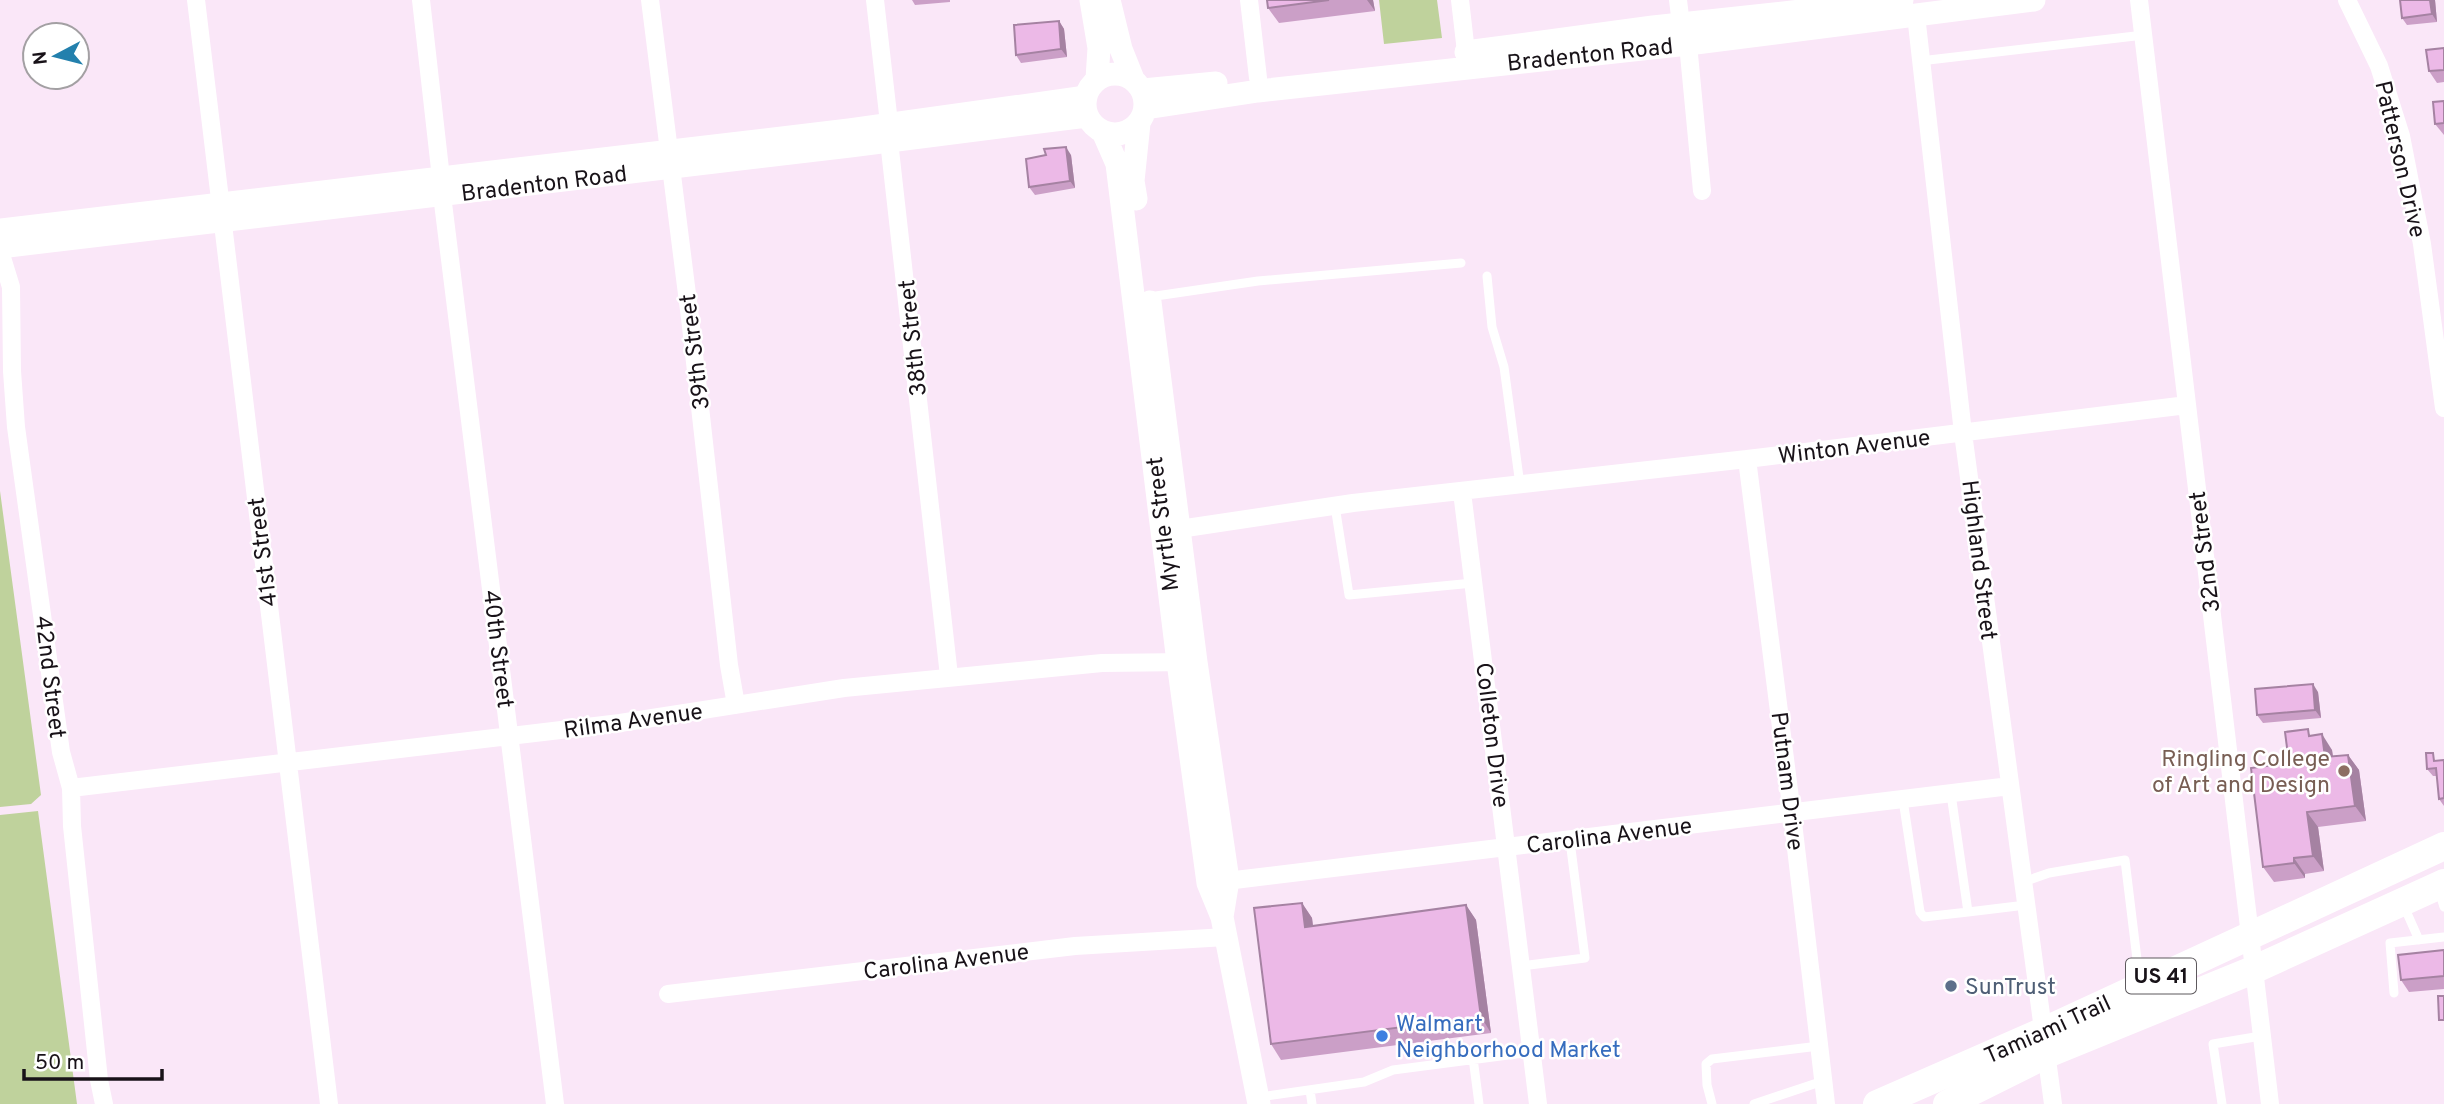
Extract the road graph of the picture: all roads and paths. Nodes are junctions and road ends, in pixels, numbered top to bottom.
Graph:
1 (196, 0) edge
2 (421, 0) edge
3 (650, 0) edge
4 (875, 0) edge
5 (1091, 0) edge
6 (1109, 0) edge
7 (1248, 0) edge
8 (1460, 0) edge
9 (1678, 0) edge
10 (2034, 0) edge
11 (2140, 0) edge
12 (2347, 0) edge
13 (1899, 4) edge
14 (1685, 34) junction
15 (2144, 35) junction
16 (1466, 51) junction
17 (1920, 61) junction
18 (1258, 78) junction
19 (1140, 100) junction
20 (1093, 106) junction
21 (889, 132) junction
22 (670, 159) junction
23 (442, 186) junction
24 (1702, 191) dead end
25 (221, 213) junction
26 (0, 230) edge
27 (0, 249) edge
28 (1461, 263) dead end
29 (1488, 276) dead end
30 (1150, 297) junction
31 (2187, 405) junction
32 (2444, 408) edge
33 (1963, 433) junction
34 (1747, 459) junction
35 (1520, 485) junction
36 (1462, 492) junction
37 (1335, 506) junction
38 (1172, 531) junction
39 (1474, 583) junction
40 (1187, 662) junction
41 (949, 676) junction
42 (736, 705) junction
43 (510, 736) junction
44 (287, 762) junction
45 (2010, 786) junction
46 (71, 788) junction
47 (1951, 794) junction
48 (1903, 800) junction
49 (1792, 814) junction
50 (1570, 841) junction
51 (2444, 846) edge
52 (1507, 847) junction
53 (1218, 882) junction
54 (2023, 882) junction
55 (2442, 892) edge
56 (2402, 902) junction
57 (2026, 905) junction
58 (1968, 912) junction
59 (1224, 927) junction
60 (2249, 934) junction
61 (2444, 937) edge
62 (2419, 940) junction
63 (1521, 966) junction
64 (2253, 970) junction
65 (2140, 985) junction
66 (2394, 993) dead end
67 (668, 994) dead end
68 (2261, 1036) junction
69 (2045, 1043) junction
70 (1819, 1046) junction
71 (1532, 1052) junction
72 (1473, 1058) junction
73 (1823, 1081) junction
74 (1310, 1090) junction
75 (1259, 1101) edge
76 (104, 1104) edge
77 (329, 1104) edge
78 (555, 1104) edge
79 (1312, 1104) edge
80 (1479, 1104) edge
81 (1538, 1104) edge
82 (1712, 1104) edge
83 (1754, 1104) edge
84 (1826, 1104) edge
85 (1877, 1104) edge
86 (1947, 1104) edge
87 (2053, 1104) edge
88 (2221, 1104) edge
89 (2270, 1104) edge

1 - 25 street, 41st Street
2 - 23 street, 40th Street
3 - 22 street, 39th Street
4 - 21 street, 38th Street
5 - 20 street, Myrtle Street
6 - 19 street, Myrtle Street
7 - 18 street
8 - 16 street
9 - 14 street
10 - 13 street, Bradenton Road
11 - 15 street, 32nd Street
12 - 32 street, Patterson Drive
13 - 14 street, Bradenton Road
13 - 17 street, Highland Street
14 - 16 street, Bradenton Road
14 - 19 street, Bradenton Road
14 - 24 street
15 - 17 lane
15 - 31 street, 32nd Street
16 - 18 street, Bradenton Road
17 - 33 street, Highland Street
18 - 19 street, Bradenton Road
19 - 20 street, Bradenton Road
19 - 20 street, Bradenton Road
19 - 30 street, Myrtle Street
20 - 21 street, Bradenton Road
20 - 38 street, Myrtle Street
21 - 22 street, Bradenton Road
21 - 41 street, 38th Street
22 - 23 street, Bradenton Road
22 - 42 street, 39th Street
23 - 25 street, Bradenton Road
23 - 43 street, 40th Street
25 - 26 street, Bradenton Road
25 - 27 street, Bradenton Road
25 - 44 street, 41st Street
27 - 46 street, 42nd Street
28 - 30 lane
29 - 35 lane
30 - 38 street, Myrtle Street
31 - 33 street, Winton Avenue
31 - 60 street, 32nd Street
33 - 34 street, Winton Avenue
33 - 45 street, Highland Street
34 - 35 street, Winton Avenue
34 - 49 street, Putnam Drive
35 - 36 street, Winton Avenue
36 - 37 street, Winton Avenue
36 - 39 street, Colleton Drive
37 - 38 street, Winton Avenue
37 - 39 lane
38 - 40 street, Myrtle Street
39 - 52 street, Colleton Drive
40 - 41 street, Rilma Avenue
40 - 53 street, Myrtle Street
41 - 42 street, Rilma Avenue
42 - 43 street, Rilma Avenue
43 - 44 street, Rilma Avenue
43 - 78 street, 40th Street
44 - 46 street, Rilma Avenue
44 - 77 street, 41st Street
45 - 47 street, Carolina Avenue
45 - 54 street, Highland Street
46 - 76 street, 42nd Street
47 - 48 street, Carolina Avenue
47 - 58 lane
48 - 49 street, Carolina Avenue
48 - 58 lane
49 - 50 street, Carolina Avenue
49 - 70 street, Putnam Drive
50 - 52 street, Carolina Avenue
50 - 63 lane
51 - 60 main road, Tamiami Trail / US 41
52 - 53 street, Carolina Avenue
52 - 63 street, Colleton Drive
53 - 59 street, Myrtle Street
54 - 57 street, Highland Street
54 - 65 lane
55 - 56 main road, Tamiami Trail / US 41
56 - 62 lane
56 - 64 main road, Tamiami Trail / US 41
57 - 58 lane
57 - 69 street, Highland Street
59 - 67 street, Carolina Avenue
59 - 75 street, Myrtle Street
60 - 64 street, 32nd Street
60 - 65 main road, Tamiami Trail / US 41
61 - 62 lane
62 - 66 lane
63 - 71 street, Colleton Drive
64 - 68 street, 32nd Street
64 - 69 main road, Tamiami Trail / US 41
65 - 69 main road, Tamiami Trail / US 41
68 - 88 lane
68 - 89 street, 32nd Street
69 - 85 main road, Tamiami Trail / US 41
69 - 86 main road, Tamiami Trail / US 41
69 - 87 street, Highland Street
70 - 73 street, Putnam Drive
70 - 82 lane
71 - 72 lane
71 - 81 street, Colleton Drive
72 - 74 lane
72 - 80 lane
73 - 83 lane
73 - 84 street, Putnam Drive
74 - 75 lane
74 - 79 lane

